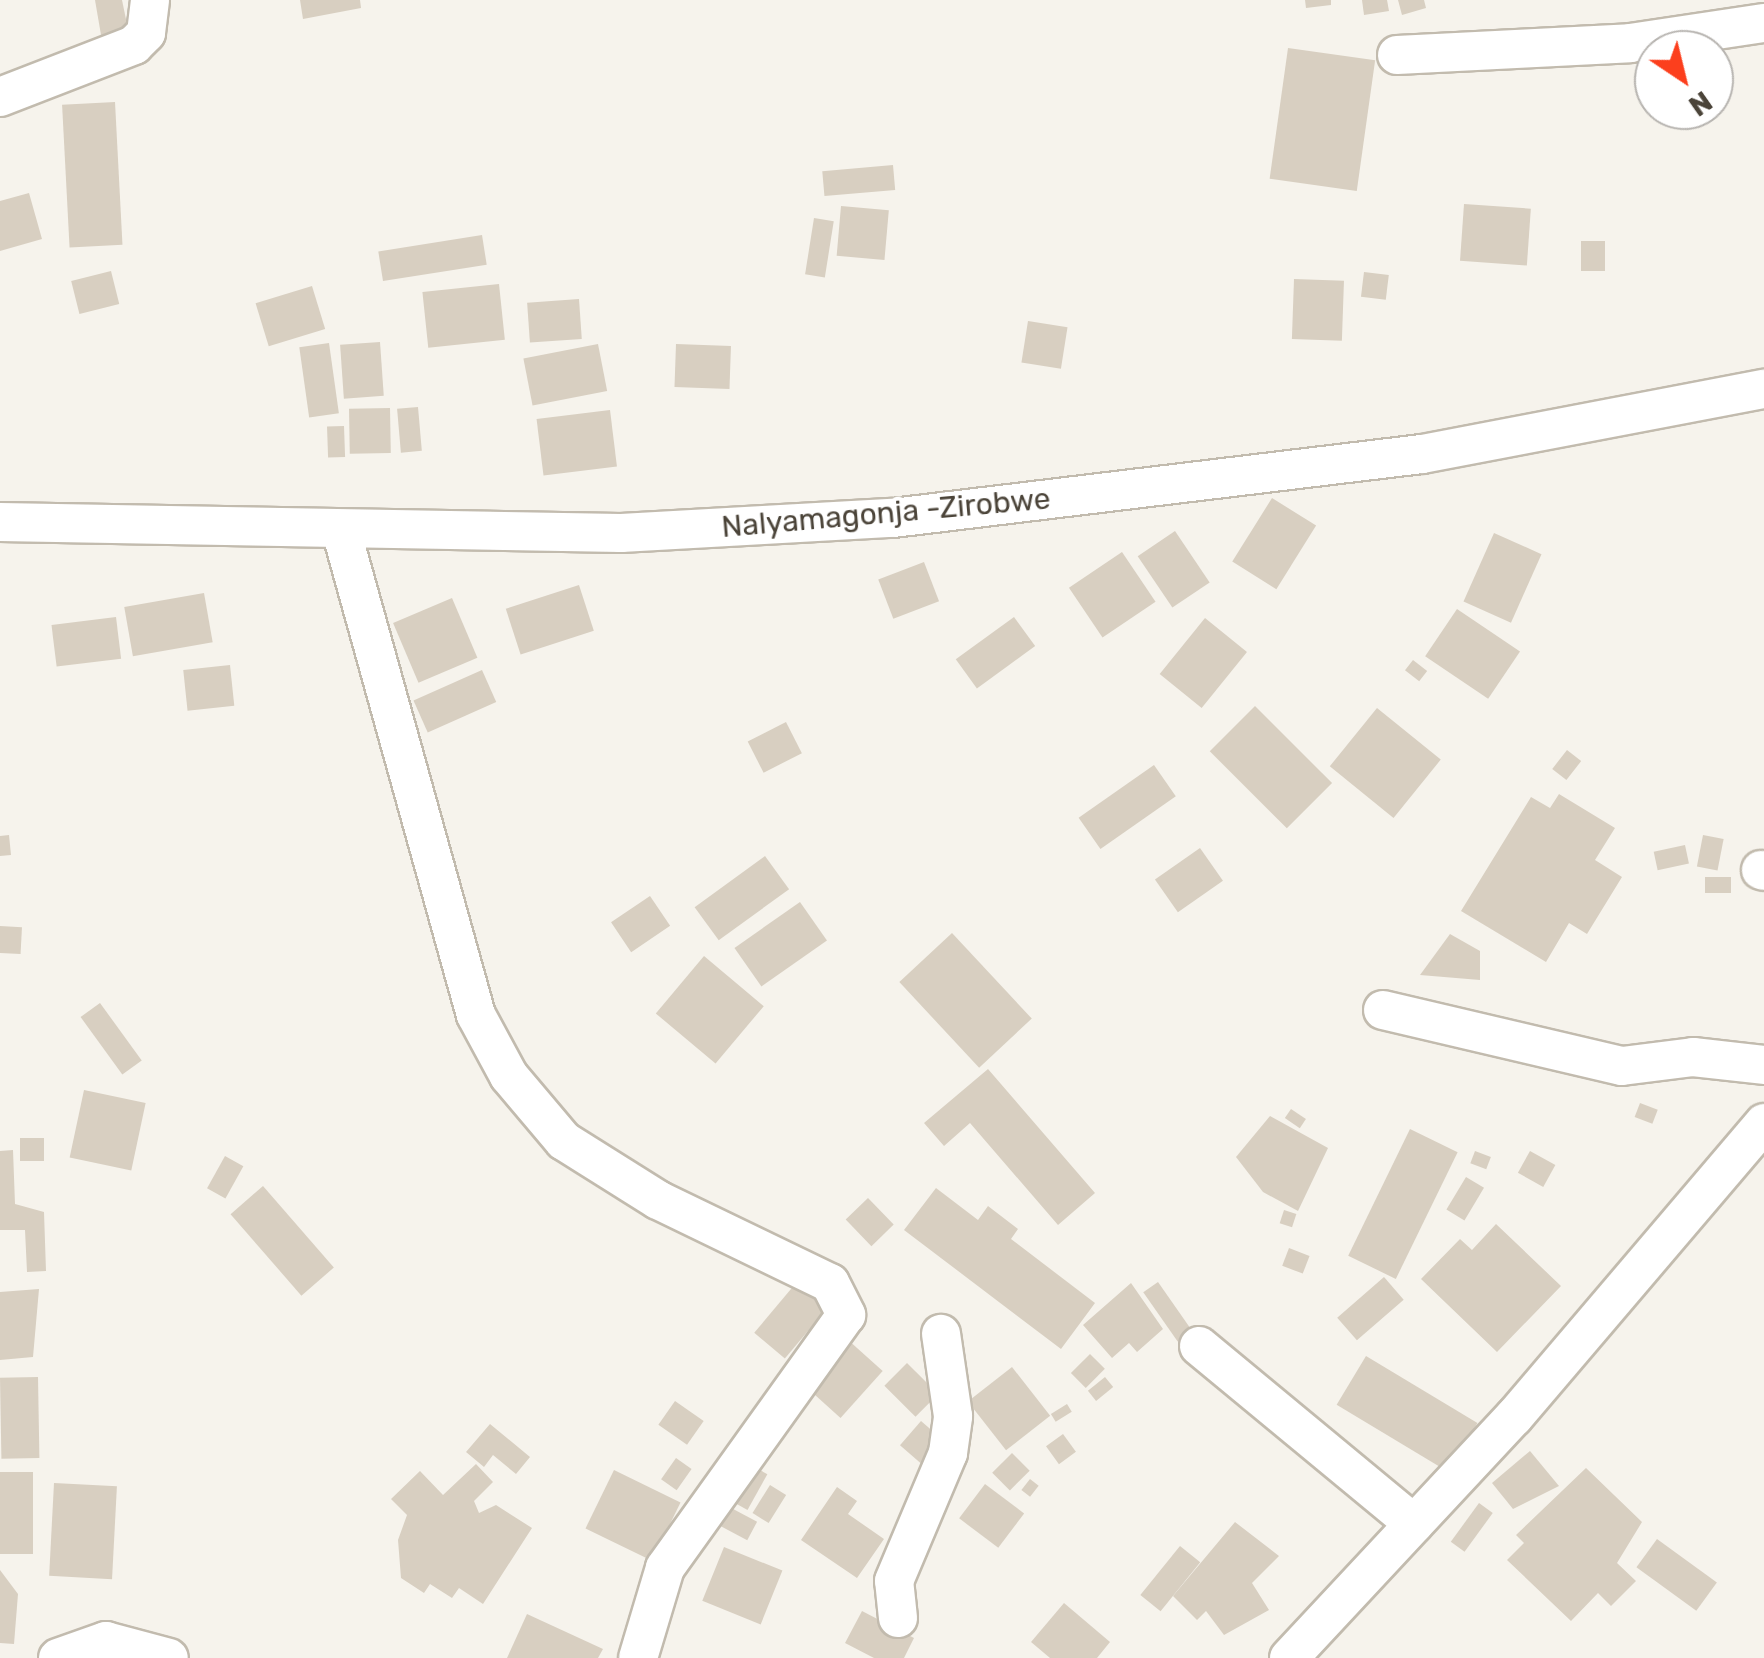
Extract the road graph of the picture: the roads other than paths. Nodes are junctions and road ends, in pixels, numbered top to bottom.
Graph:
1 (150, 0) edge
2 (1764, 24) edge
3 (1398, 55) dead end
4 (0, 97) edge
5 (1764, 390) edge
6 (0, 522) edge
7 (342, 530) junction
8 (1383, 1010) dead end
9 (1764, 1065) edge
10 (1764, 1123) edge
11 (941, 1334) dead end
12 (1198, 1346) dead end
13 (1414, 1524) junction
14 (898, 1618) dead end
15 (58, 1658) edge
16 (169, 1658) edge
17 (638, 1658) edge
18 (1289, 1658) edge

1 - 4 street
2 - 3 street
5 - 7 street, Nalyamagonja -Zirobwe
6 - 7 street, Nalyamagonja -Zirobwe
7 - 17 street
8 - 9 street
10 - 13 street
11 - 14 street
12 - 13 street
13 - 18 street
15 - 16 street

